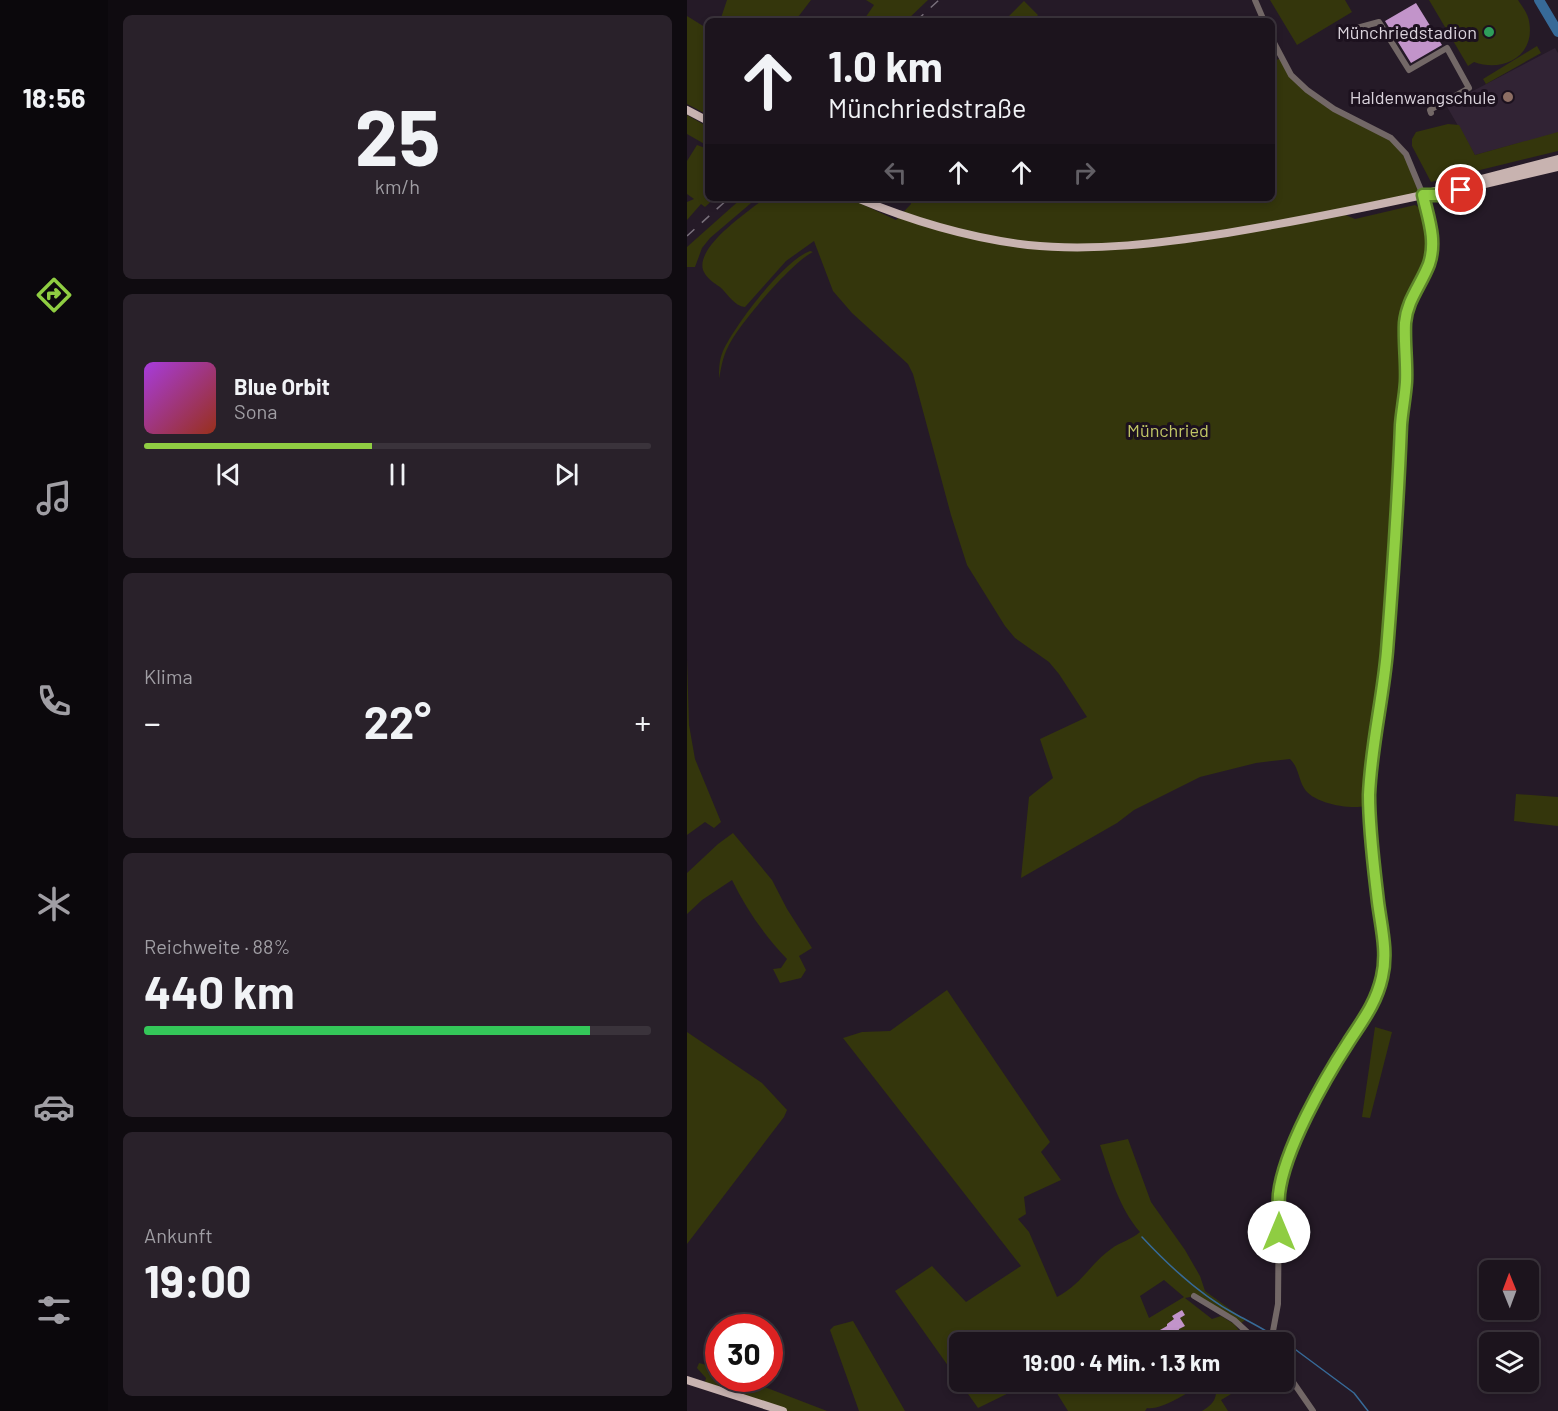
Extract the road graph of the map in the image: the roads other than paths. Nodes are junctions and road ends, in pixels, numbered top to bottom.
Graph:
1 (1255, 0) edge
2 (1263, 18) edge
3 (1346, 31) dead end
4 (1275, 45) edge
5 (687, 110) edge
6 (1431, 113) dead end
7 (705, 120) edge
8 (1558, 159) edge
9 (1558, 167) edge
10 (1423, 195) junction
11 (865, 201) edge
12 (1194, 1296) dead end
13 (1247, 1332) edge
14 (1273, 1332) edge
15 (687, 1380) edge
16 (1294, 1383) edge
17 (783, 1411) edge
18 (1313, 1411) edge

1 - 2 street
3 - 6 street
4 - 10 street
5 - 7 main road
8 - 10 main road
9 - 10 main road
10 - 11 main road
10 - 14 street
12 - 13 street
15 - 17 main road
16 - 18 street

